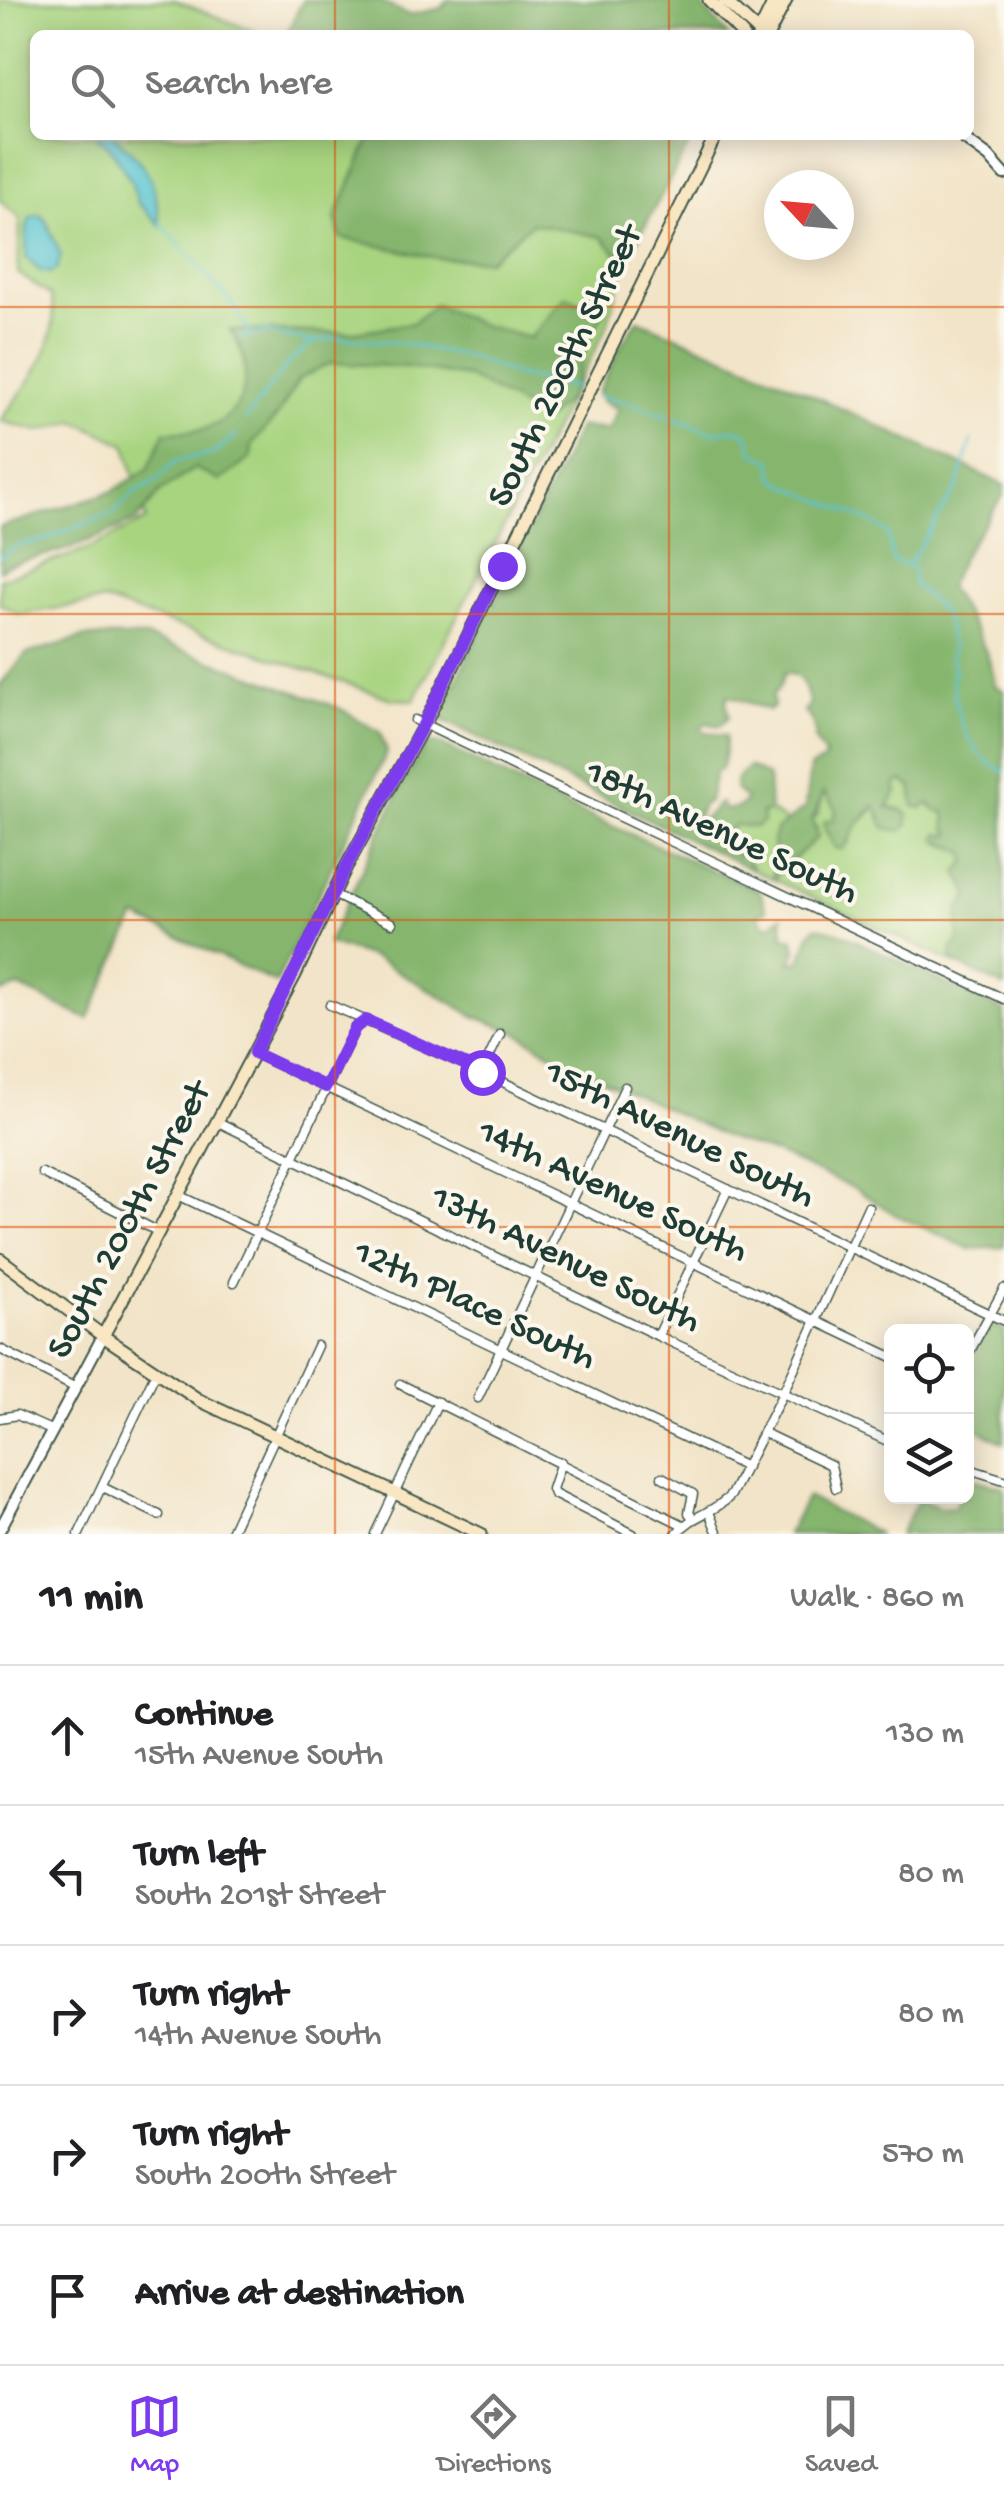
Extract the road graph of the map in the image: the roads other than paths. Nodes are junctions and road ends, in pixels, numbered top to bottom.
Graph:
1 (709, 0) edge
2 (724, 0) edge
3 (775, 0) edge
4 (786, 0) edge
5 (738, 30) edge
6 (758, 30) edge
7 (764, 30) edge
8 (765, 30) edge
9 (713, 140) edge
10 (966, 140) edge
11 (1004, 174) edge
12 (420, 722) junction
13 (333, 894) junction
14 (392, 924) dead end
15 (1004, 998) edge
16 (330, 1005) dead end
17 (362, 1021) junction
18 (500, 1034) dead end
19 (254, 1053) junction
20 (482, 1072) junction
21 (326, 1087) junction
22 (624, 1087) dead end
23 (218, 1122) junction
24 (605, 1130) junction
25 (292, 1159) junction
26 (42, 1173) dead end
27 (728, 1189) junction
28 (178, 1195) junction
29 (570, 1204) junction
30 (868, 1207) dead end
31 (159, 1232) junction
32 (256, 1234) junction
33 (849, 1247) junction
34 (0, 1259) edge
35 (693, 1262) junction
36 (536, 1278) junction
37 (234, 1282) dead end
38 (1004, 1289) edge
39 (990, 1314) junction
40 (816, 1321) junction
41 (1004, 1321) edge
42 (104, 1336) junction
43 (658, 1336) junction
44 (974, 1343) edge
45 (317, 1346) dead end
46 (0, 1349) edge
47 (501, 1349) junction
48 (884, 1353) edge
49 (156, 1372) junction
50 (400, 1384) dead end
51 (76, 1388) junction
52 (782, 1395) junction
53 (478, 1398) dead end
54 (438, 1402) junction
55 (0, 1418) edge
56 (53, 1431) junction
57 (764, 1433) junction
58 (275, 1437) junction
59 (884, 1440) edge
60 (562, 1462) junction
61 (746, 1467) junction
62 (974, 1471) edge
63 (662, 1477) dead end
64 (1004, 1480) edge
65 (102, 1487) junction
66 (836, 1488) dead end
67 (395, 1493) junction
68 (708, 1512) junction
69 (158, 1515) dead end
70 (692, 1518) junction
71 (683, 1525) junction
72 (0, 1529) edge
73 (79, 1534) edge
74 (230, 1534) edge
75 (375, 1534) edge
76 (481, 1534) edge
77 (632, 1534) edge
78 (676, 1534) edge
79 (718, 1534) edge

1 - 5 main road
2 - 6 main road
3 - 7 main road
4 - 8 main road
9 - 12 main road, South 200th Street
10 - 11 street
12 - 13 main road, South 200th Street
12 - 15 street, 18th Avenue South
13 - 14 street
13 - 19 main road, South 200th Street
16 - 17 street, 15th Avenue South
17 - 20 street, 15th Avenue South
17 - 21 street
18 - 20 street
19 - 21 street, 14th Avenue South
19 - 23 main road, South 200th Street
20 - 24 street, 15th Avenue South
21 - 25 street
21 - 29 street, 14th Avenue South
22 - 24 street
23 - 25 street, 13th Avenue South
23 - 28 main road, South 200th Street
24 - 27 street, 15th Avenue South
24 - 29 street
25 - 32 street
25 - 36 street, 13th Avenue South
26 - 31 street
27 - 33 street, 15th Avenue South
27 - 35 street
28 - 31 main road, South 200th Street
28 - 32 street, 12th Place South
29 - 35 street, 14th Avenue South
29 - 36 street
30 - 33 street
31 - 42 main road, South 200th Street
32 - 37 street
32 - 47 street, 12th Place South
33 - 39 street, 15th Avenue South
33 - 40 street
34 - 42 main road
35 - 40 street, 14th Avenue South
35 - 43 street
36 - 43 street, 13th Avenue South
36 - 47 street
38 - 39 street
39 - 41 street, 15th Avenue South
39 - 44 street
40 - 48 street, 14th Avenue South
40 - 52 street
42 - 49 main road
42 - 51 street, South 200th Street
43 - 52 street, 13th Avenue South
45 - 58 street
46 - 51 street
47 - 53 street
47 - 61 street, 12th Place South
49 - 58 main road
49 - 65 street
50 - 54 street
51 - 56 street, South 200th Street
52 - 57 street
52 - 59 street, 13th Avenue South
54 - 60 street
54 - 67 street
55 - 56 street
56 - 72 street, South 200th Street
57 - 61 street
57 - 66 street
58 - 67 main road
58 - 74 street
60 - 71 street
60 - 77 street
61 - 68 street
62 - 64 street
63 - 70 street
65 - 69 street
65 - 73 street
67 - 75 street
67 - 76 main road
68 - 70 street
68 - 79 street
70 - 71 street
71 - 78 street

